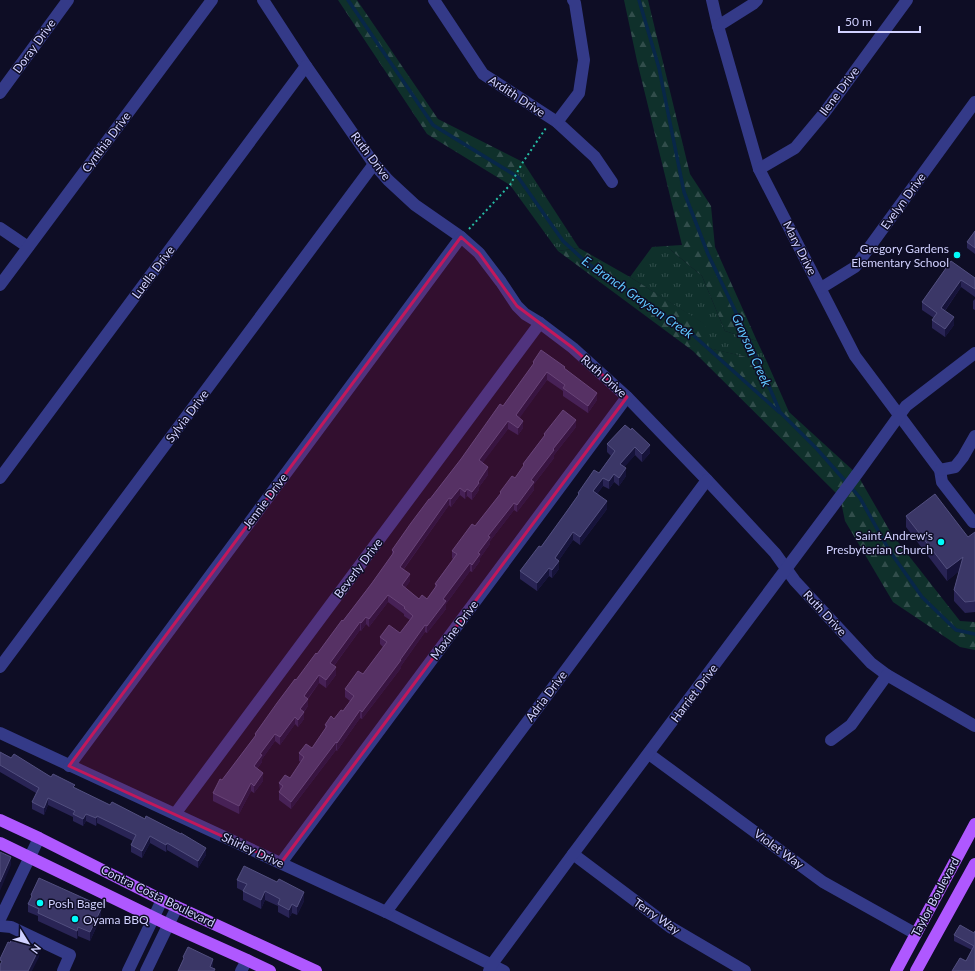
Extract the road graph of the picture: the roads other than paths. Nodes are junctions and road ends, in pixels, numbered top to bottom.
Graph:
1 (68, 0) edge
2 (212, 0) edge
3 (263, 0) edge
4 (434, 0) edge
5 (573, 0) edge
6 (712, 0) edge
7 (757, 0) edge
8 (907, 0) edge
9 (718, 26) junction
10 (306, 66) junction
11 (0, 93) edge
12 (975, 102) edge
13 (555, 120) junction
14 (374, 164) junction
15 (759, 169) junction
16 (612, 182) dead end
17 (0, 228) edge
18 (461, 237) junction
19 (28, 247) junction
20 (0, 285) edge
21 (820, 288) junction
22 (540, 323) junction
23 (974, 358) edge
24 (627, 397) junction
25 (899, 416) junction
26 (975, 436) edge
27 (940, 470) junction
28 (0, 478) edge
29 (707, 480) junction
30 (975, 522) edge
31 (786, 568) junction
32 (0, 667) edge
33 (887, 675) junction
34 (975, 726) edge
35 (0, 733) edge
36 (831, 740) dead end
37 (649, 754) junction
38 (69, 766) junction
39 (176, 814) junction
40 (0, 820) edge
41 (975, 824) edge
42 (39, 838) junction
43 (0, 843) edge
44 (573, 854) junction
45 (29, 857) junction
46 (281, 863) junction
47 (975, 864) edge
48 (162, 900) junction
49 (177, 907) junction
50 (386, 912) junction
51 (153, 918) junction
52 (0, 919) edge
53 (169, 925) junction
54 (0, 926) edge
55 (916, 934) junction
56 (247, 960) junction
57 (490, 968) edge
58 (63, 971) edge
59 (128, 971) edge
60 (146, 971) edge
61 (241, 971) edge
62 (270, 971) edge
63 (316, 971) edge
64 (504, 971) edge
65 (745, 971) edge
66 (896, 971) edge
67 (916, 971) edge

1 - 11 street, Doray Drive
2 - 19 street, Cynthia Drive
3 - 10 street, Ruth Drive
4 - 13 street, Ardith Drive
5 - 13 street
6 - 9 street, Mary Drive
7 - 9 street
8 - 15 street, Ilene Drive
9 - 15 street, Mary Drive
10 - 14 street, Ruth Drive
10 - 28 street, Luella Drive
12 - 21 street, Evelyn Drive
13 - 16 street, Ardith Drive
14 - 18 street, Ruth Drive
14 - 32 street, Sylvia Drive
15 - 21 street, Mary Drive
17 - 19 street
18 - 22 street, Ruth Drive
18 - 38 street, Jennie Drive
19 - 20 street, Cynthia Drive
21 - 25 street, Mary Drive
22 - 24 street, Ruth Drive
22 - 39 street, Beverly Drive
23 - 25 street, Harriet Drive
24 - 29 street, Ruth Drive
24 - 46 street, Maxine Drive
25 - 27 street, Mary Drive
25 - 31 street, Harriet Drive
26 - 27 street
27 - 30 street, Mary Drive
29 - 31 street, Ruth Drive
29 - 50 street, Adria Drive
31 - 33 street, Ruth Drive
31 - 37 street, Harriet Drive
33 - 34 street, Ruth Drive
33 - 36 street
35 - 38 street, Shirley Drive
37 - 44 street, Harriet Drive
37 - 55 street, Violet Way
38 - 39 street, Shirley Drive
39 - 46 street, Shirley Drive
40 - 42 main road, Contra Costa Boulevard
41 - 55 main road, Taylor Boulevard
42 - 45 street
42 - 48 main road, Contra Costa Boulevard
43 - 45 main road, Contra Costa Boulevard
44 - 57 street, Harriet Drive
44 - 65 street, Terry Way
45 - 51 main road, Contra Costa Boulevard
45 - 52 street
46 - 50 street, Shirley Drive
47 - 67 main road, Taylor Boulevard
48 - 49 main road, Contra Costa Boulevard
48 - 51 street
49 - 53 street
49 - 63 main road, Contra Costa Boulevard
50 - 57 street, Shirley Drive
51 - 53 main road, Contra Costa Boulevard
51 - 59 street
53 - 56 main road, Contra Costa Boulevard
53 - 60 street
54 - 58 street
55 - 66 main road, Taylor Boulevard
56 - 61 street
56 - 62 main road, Contra Costa Boulevard
57 - 64 street, Shirley Drive

